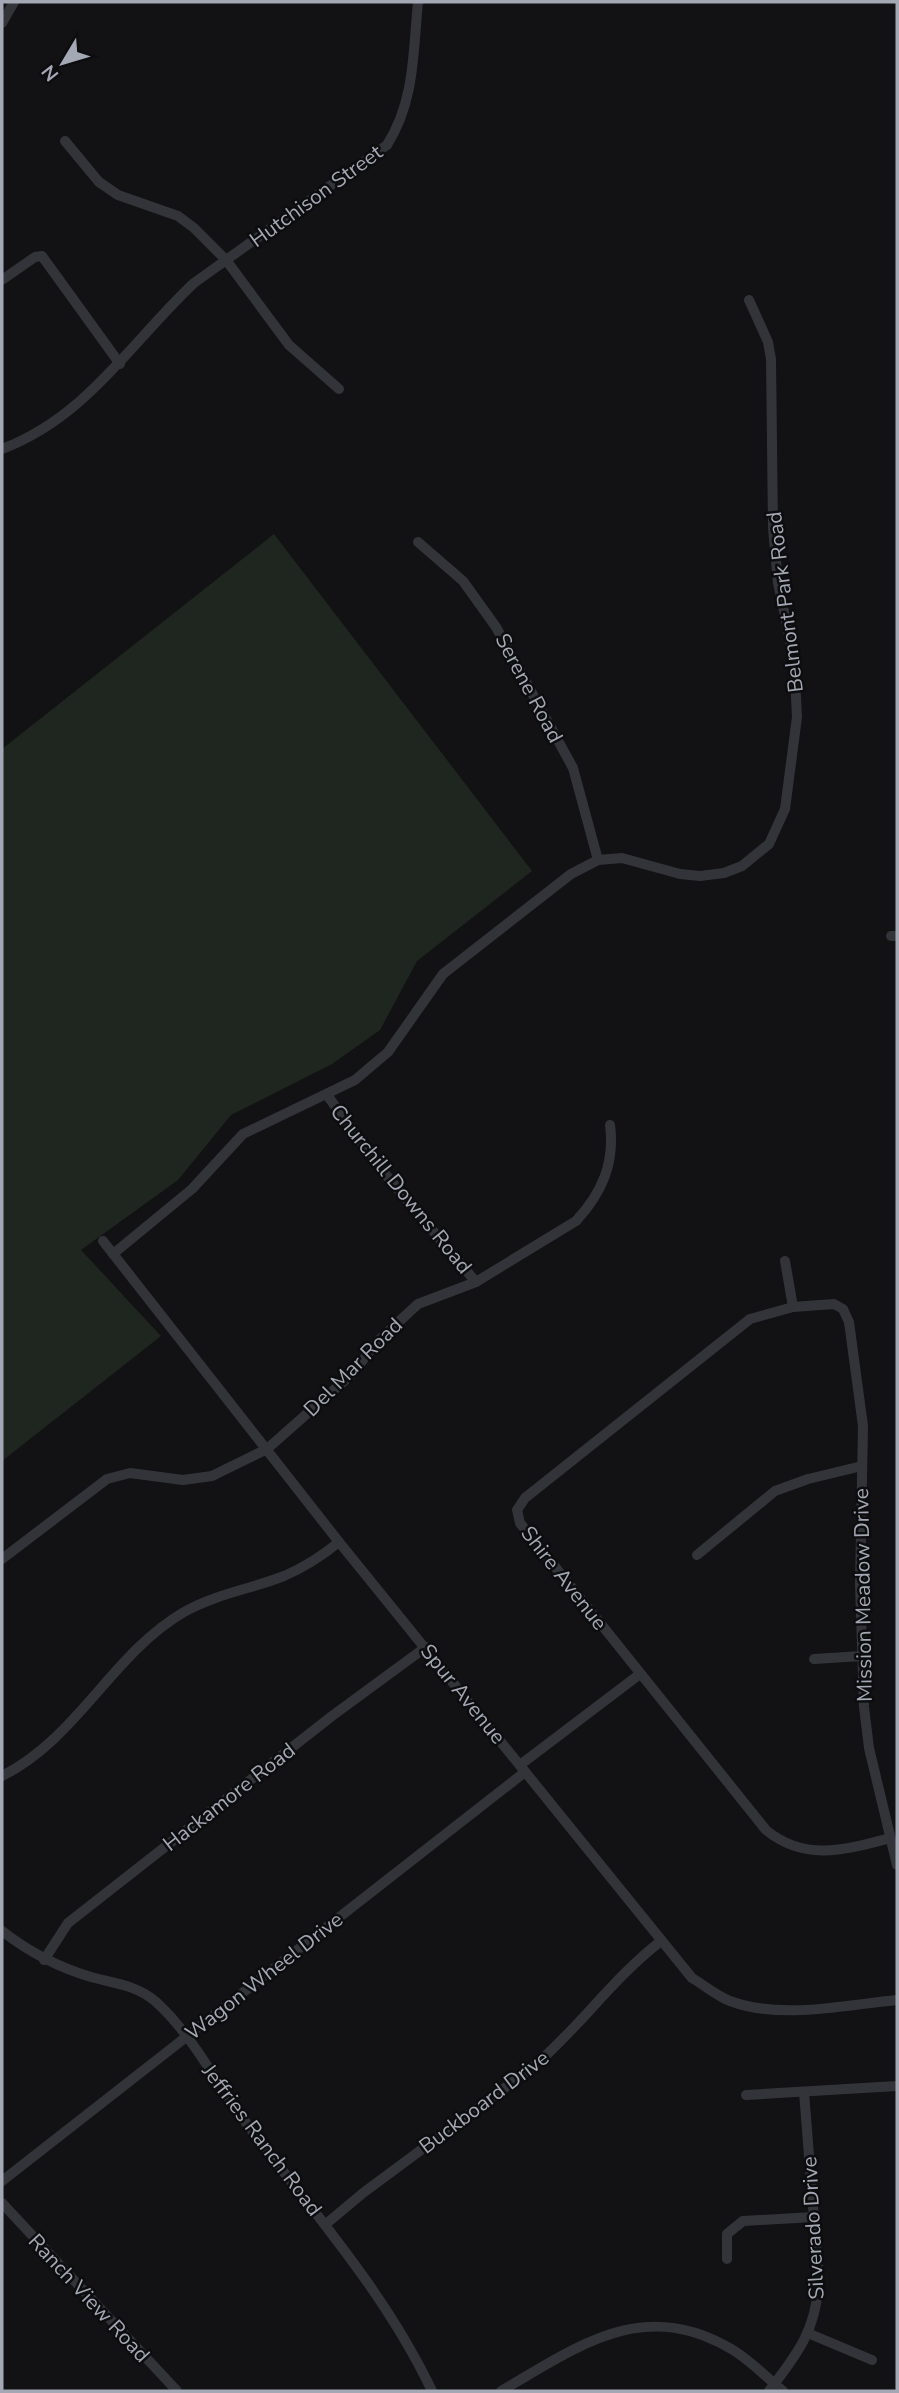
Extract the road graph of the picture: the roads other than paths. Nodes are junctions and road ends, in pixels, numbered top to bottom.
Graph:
1 (14, 2) edge
2 (418, 2) edge
3 (2, 23) edge
4 (65, 141) dead end
5 (226, 260) junction
6 (2, 280) edge
7 (749, 300) dead end
8 (120, 364) junction
9 (339, 389) dead end
10 (2, 449) edge
11 (418, 542) dead end
12 (598, 860) junction
13 (327, 1095) junction
14 (610, 1125) dead end
15 (103, 1241) dead end
16 (113, 1254) junction
17 (785, 1261) dead end
18 (476, 1282) junction
19 (793, 1307) junction
20 (849, 1322) joint
21 (267, 1449) junction
22 (862, 1466) junction
23 (339, 1542) junction
24 (697, 1555) dead end
25 (2, 1559) edge
26 (426, 1647) junction
27 (863, 1656) junction
28 (814, 1659) dead end
29 (640, 1674) junction
30 (523, 1768) junction
31 (2, 1776) edge
32 (890, 1838) junction
33 (897, 1865) edge
34 (2, 1931) edge
35 (661, 1941) junction
36 (44, 1960) junction
37 (897, 2000) edge
38 (186, 2038) junction
39 (897, 2086) edge
40 (804, 2092) junction
41 (746, 2095) dead end
42 (2, 2181) edge
43 (2, 2203) edge
44 (814, 2217) junction
45 (326, 2224) junction
46 (727, 2259) dead end
47 (810, 2334) junction
48 (872, 2360) dead end
49 (775, 2389) edge
50 (177, 2391) edge
51 (432, 2391) edge
52 (501, 2391) edge

1 - 3 street
2 - 5 street, Hutchison Street
4 - 5 street
5 - 8 street, Hutchison Street
5 - 9 street
6 - 8 street
7 - 12 street, Belmont Park Road
8 - 10 street, Hutchison Street
11 - 12 street, Serene Road
12 - 13 street, Belmont Park Road
13 - 16 street, Belmont Park Road
13 - 18 street, Churchill Downs Road
14 - 18 street, Del Mar Road
15 - 16 street, Spur Avenue
16 - 21 street, Spur Avenue
17 - 19 street
18 - 21 street, Del Mar Road
19 - 20 street, Shire Avenue
19 - 29 street, Shire Avenue
20 - 22 street, Mission Meadow Drive
21 - 23 street, Spur Avenue
21 - 25 street, Del Mar Road
22 - 24 street
22 - 27 street, Mission Meadow Drive
23 - 26 street, Spur Avenue
23 - 31 street
26 - 30 street, Spur Avenue
26 - 36 street, Hackamore Road
27 - 28 street
27 - 32 street, Mission Meadow Drive
29 - 30 street, Wagon Wheel Drive
29 - 32 street, Shire Avenue
30 - 35 street, Spur Avenue
30 - 38 street, Wagon Wheel Drive
32 - 33 street, Mission Meadow Drive
34 - 36 street, Jeffries Ranch Road
35 - 37 street, Spur Avenue
35 - 45 street, Buckboard Drive
36 - 38 street, Jeffries Ranch Road
38 - 42 street, Wagon Wheel Drive
38 - 45 street, Jeffries Ranch Road
39 - 40 street
40 - 41 street
40 - 44 street, Silverado Drive
43 - 50 street, Ranch View Road
44 - 46 street
44 - 47 street, Silverado Drive
45 - 51 street, Jeffries Ranch Road
47 - 48 street
47 - 49 street, Silverado Drive
49 - 52 street

